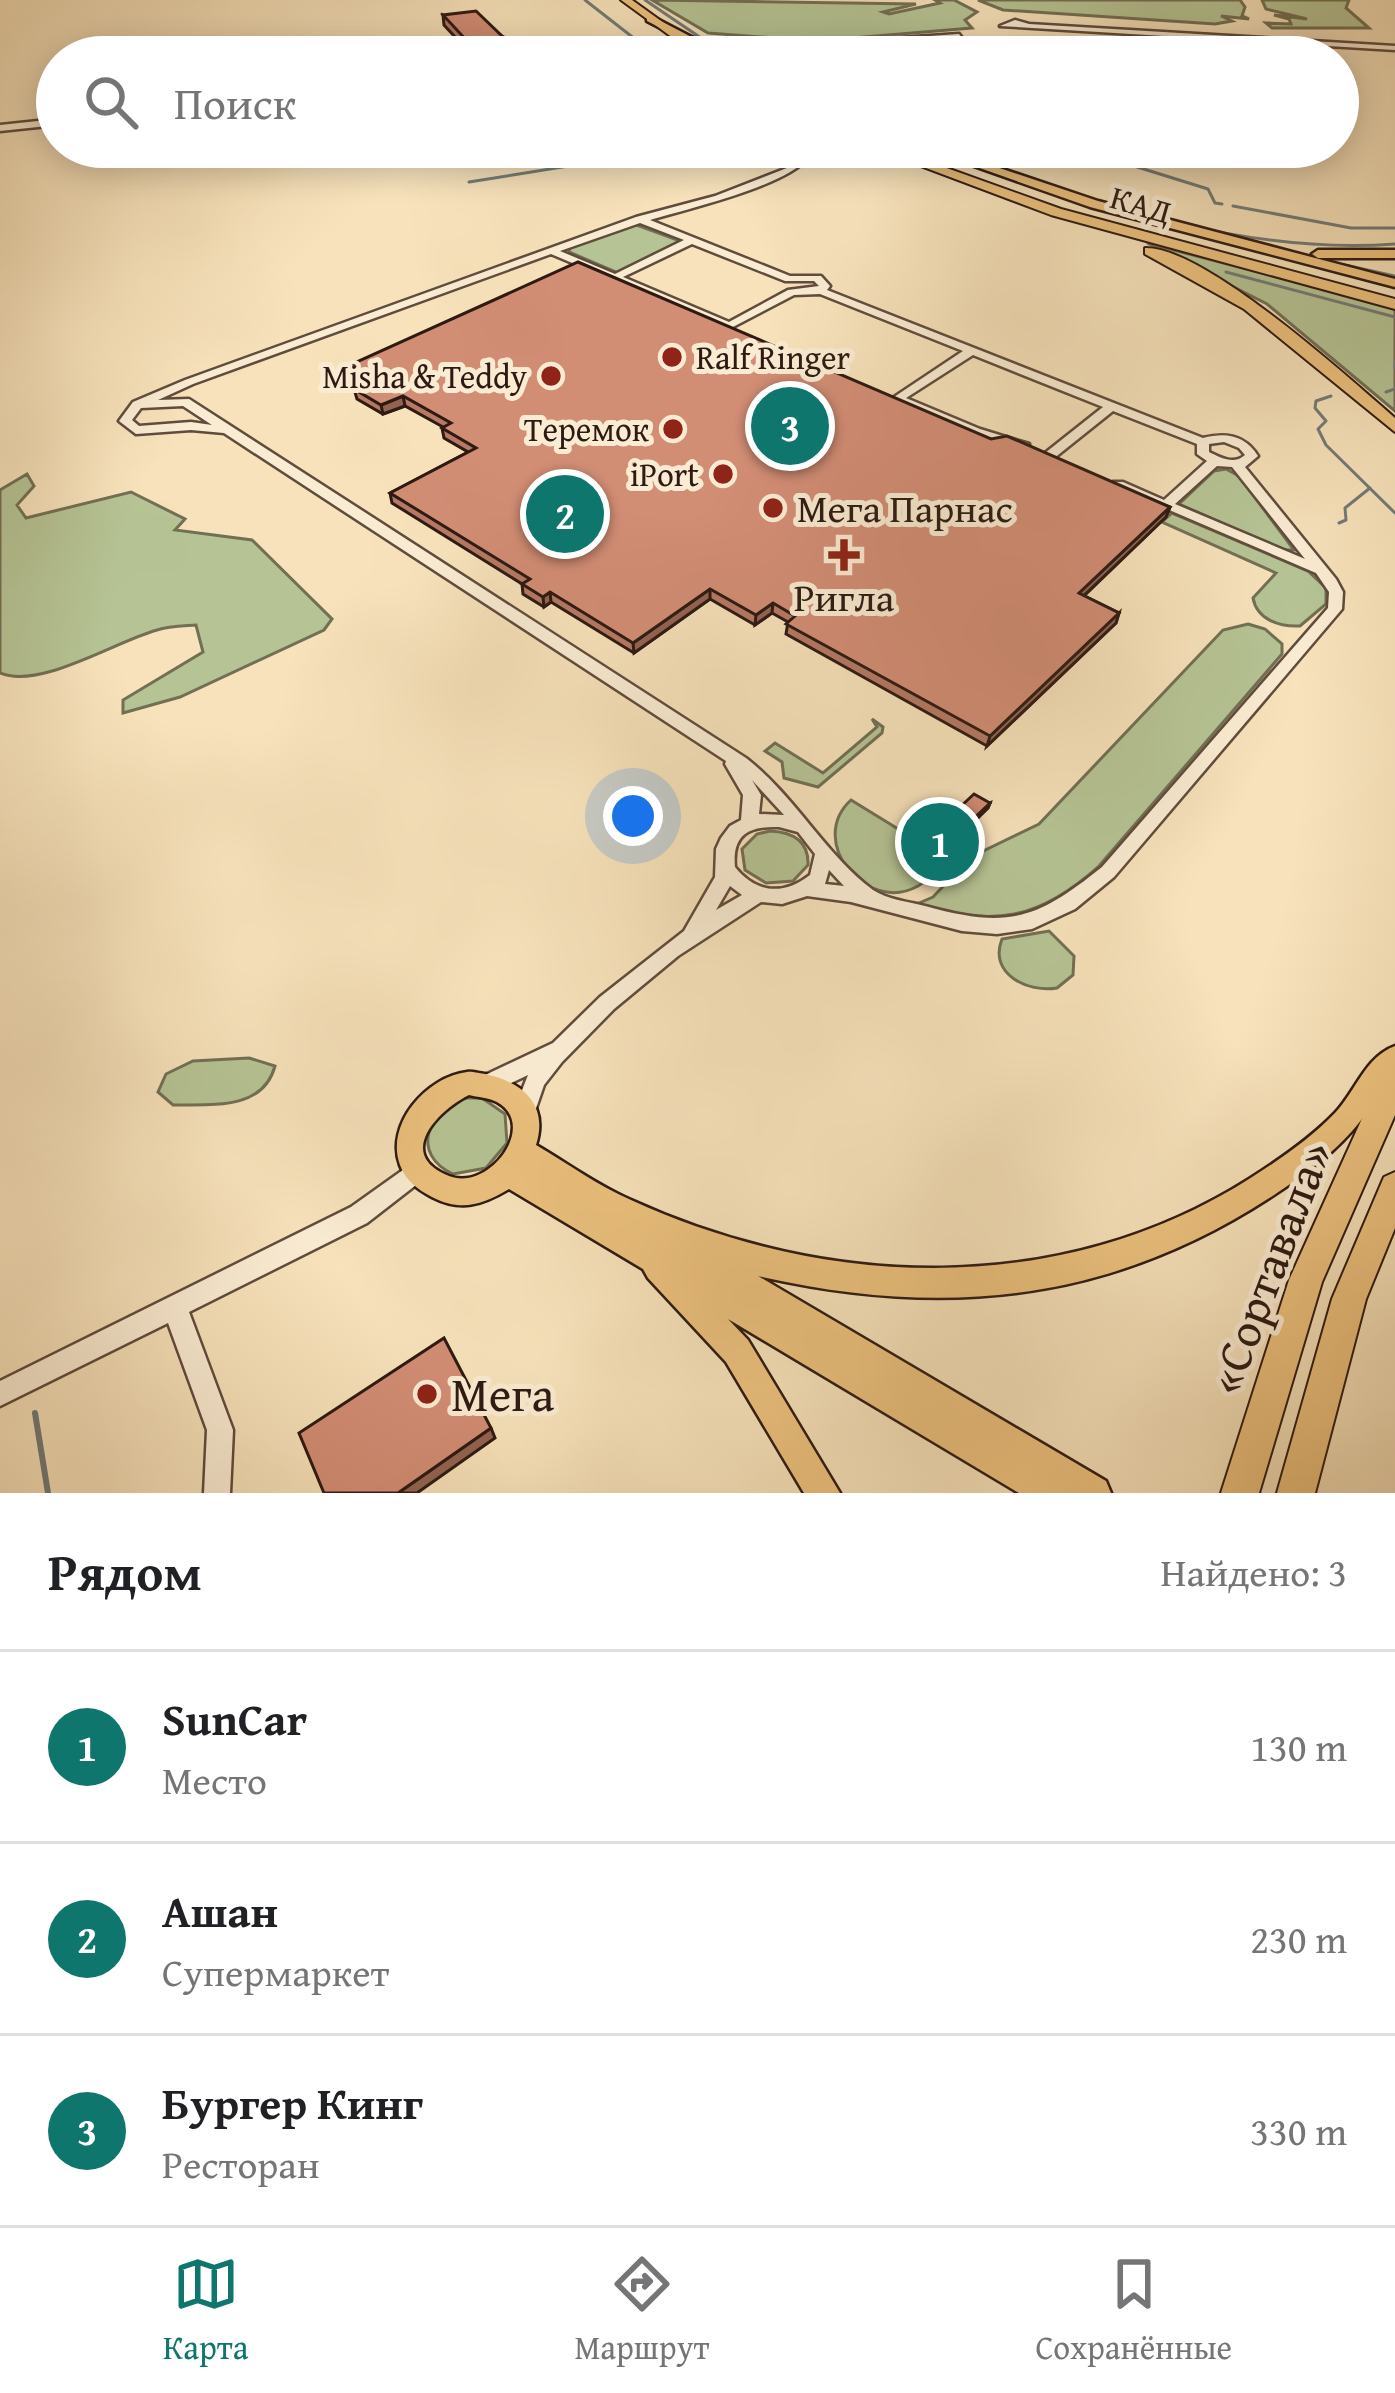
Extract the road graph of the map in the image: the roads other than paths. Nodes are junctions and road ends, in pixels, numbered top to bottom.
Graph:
1 (626, 0) edge
2 (647, 25) junction
3 (1029, 26) dead end
4 (660, 36) edge
5 (667, 36) edge
6 (681, 36) edge
7 (1195, 36) edge
8 (1359, 46) edge
9 (1395, 48) edge
10 (36, 124) edge
11 (0, 128) edge
12 (796, 168) edge
13 (934, 168) edge
14 (973, 168) edge
15 (988, 168) edge
16 (1019, 199) junction
17 (639, 219) junction
18 (1208, 236) junction
19 (692, 241) junction
20 (551, 250) junction
21 (1395, 254) edge
22 (616, 277) junction
23 (790, 285) junction
24 (1395, 288) edge
25 (1395, 304) edge
26 (971, 350) junction
27 (214, 374) junction
28 (184, 402) junction
29 (137, 405) junction
30 (1112, 406) junction
31 (1395, 427) edge
32 (158, 429) junction
33 (226, 432) junction
34 (1203, 442) junction
35 (1049, 456) junction
36 (1214, 461) junction
37 (1068, 464) edge
38 (1237, 465) junction
39 (1104, 479) edge
40 (1166, 505) junction
41 (1322, 572) junction
42 (714, 748) junction
43 (749, 824) junction
44 (803, 827) junction
45 (824, 854) junction
46 (726, 868) junction
47 (808, 889) junction
48 (759, 896) junction
49 (868, 896) junction
50 (689, 935) junction
51 (564, 1046) junction
52 (1395, 1058) edge
53 (1395, 1080) edge
54 (488, 1084) junction
55 (524, 1113) junction
56 (516, 1163) junction
57 (418, 1171) junction
58 (1395, 1188) edge
59 (635, 1230) junction
60 (176, 1308) junction
61 (0, 1394) edge
62 (1240, 1491) edge
63 (217, 1493) edge
64 (823, 1493) edge
65 (1051, 1493) edge
66 (1094, 1493) edge
67 (1296, 1493) edge

1 - 2 highway
2 - 4 highway
2 - 5 highway
2 - 6 main road
3 - 7 street
8 - 9 street
10 - 11 street
12 - 17 street
13 - 16 highway, КАД
14 - 24 highway, КАД
15 - 18 main road
16 - 25 highway, КАД
16 - 31 highway
17 - 19 street
17 - 20 street
18 - 21 main road
18 - 24 main road
19 - 22 street
19 - 23 street
20 - 22 street
20 - 27 street
22 - 23 street
23 - 26 street
26 - 30 street
26 - 35 street
27 - 28 street
27 - 29 street
28 - 29 street
28 - 32 street
28 - 33 street
29 - 32 street
30 - 34 street
30 - 35 street
32 - 33 street
33 - 42 street
34 - 36 street
34 - 38 street
35 - 37 street
36 - 38 street
36 - 40 street
38 - 41 street
39 - 40 street
40 - 41 street
41 - 49 street
42 - 43 street
42 - 44 street
43 - 44 street
43 - 46 street
44 - 45 street
45 - 47 street
45 - 49 street
46 - 48 street
46 - 50 street
47 - 48 street
47 - 49 street
48 - 50 street
50 - 51 street
51 - 54 street
51 - 55 street
52 - 59 main road
53 - 62 highway, «Сортавала»
54 - 55 main road
54 - 57 main road
55 - 56 main road
56 - 57 main road
56 - 59 main road
57 - 60 street
58 - 67 highway, «Сортавала»
59 - 64 main road
59 - 65 main road
59 - 66 main road
60 - 61 street
60 - 63 street

